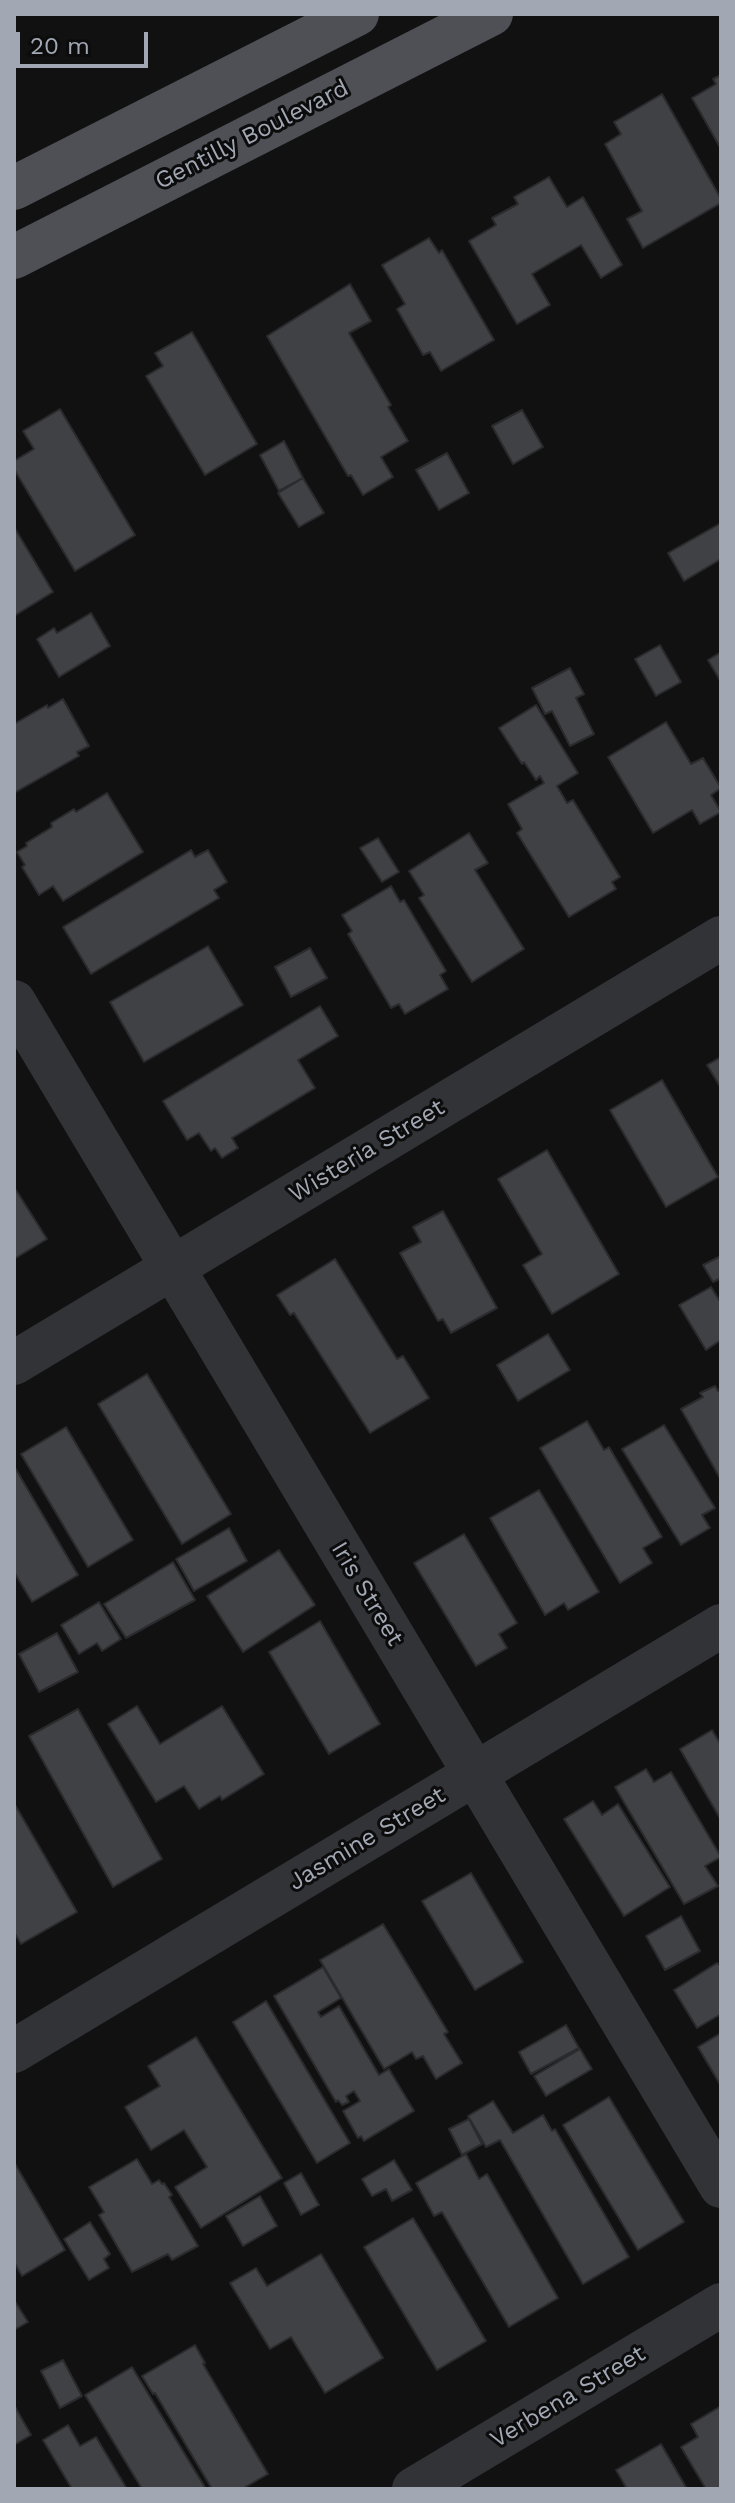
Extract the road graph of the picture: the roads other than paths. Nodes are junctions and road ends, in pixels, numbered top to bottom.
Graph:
1 (357, 14) edge
2 (491, 14) edge
3 (442, 25) edge
4 (14, 188) edge
5 (14, 257) edge
6 (721, 938) edge
7 (14, 1002) edge
8 (172, 1268) junction
9 (14, 1363) edge
10 (721, 1626) edge
11 (475, 1774) junction
12 (14, 2051) edge
13 (721, 2186) edge
14 (721, 2305) edge
15 (414, 2489) edge

1 - 4 main road
2 - 3 main road, Gentilly Boulevard
3 - 5 main road, Gentilly Boulevard
6 - 8 street, Wisteria Street
7 - 8 street, Iris Street
8 - 9 street, Wisteria Street
8 - 11 street, Iris Street
10 - 11 street, Jasmine Street
11 - 12 street, Jasmine Street
11 - 13 street, Iris Street
14 - 15 street, Verbena Street

